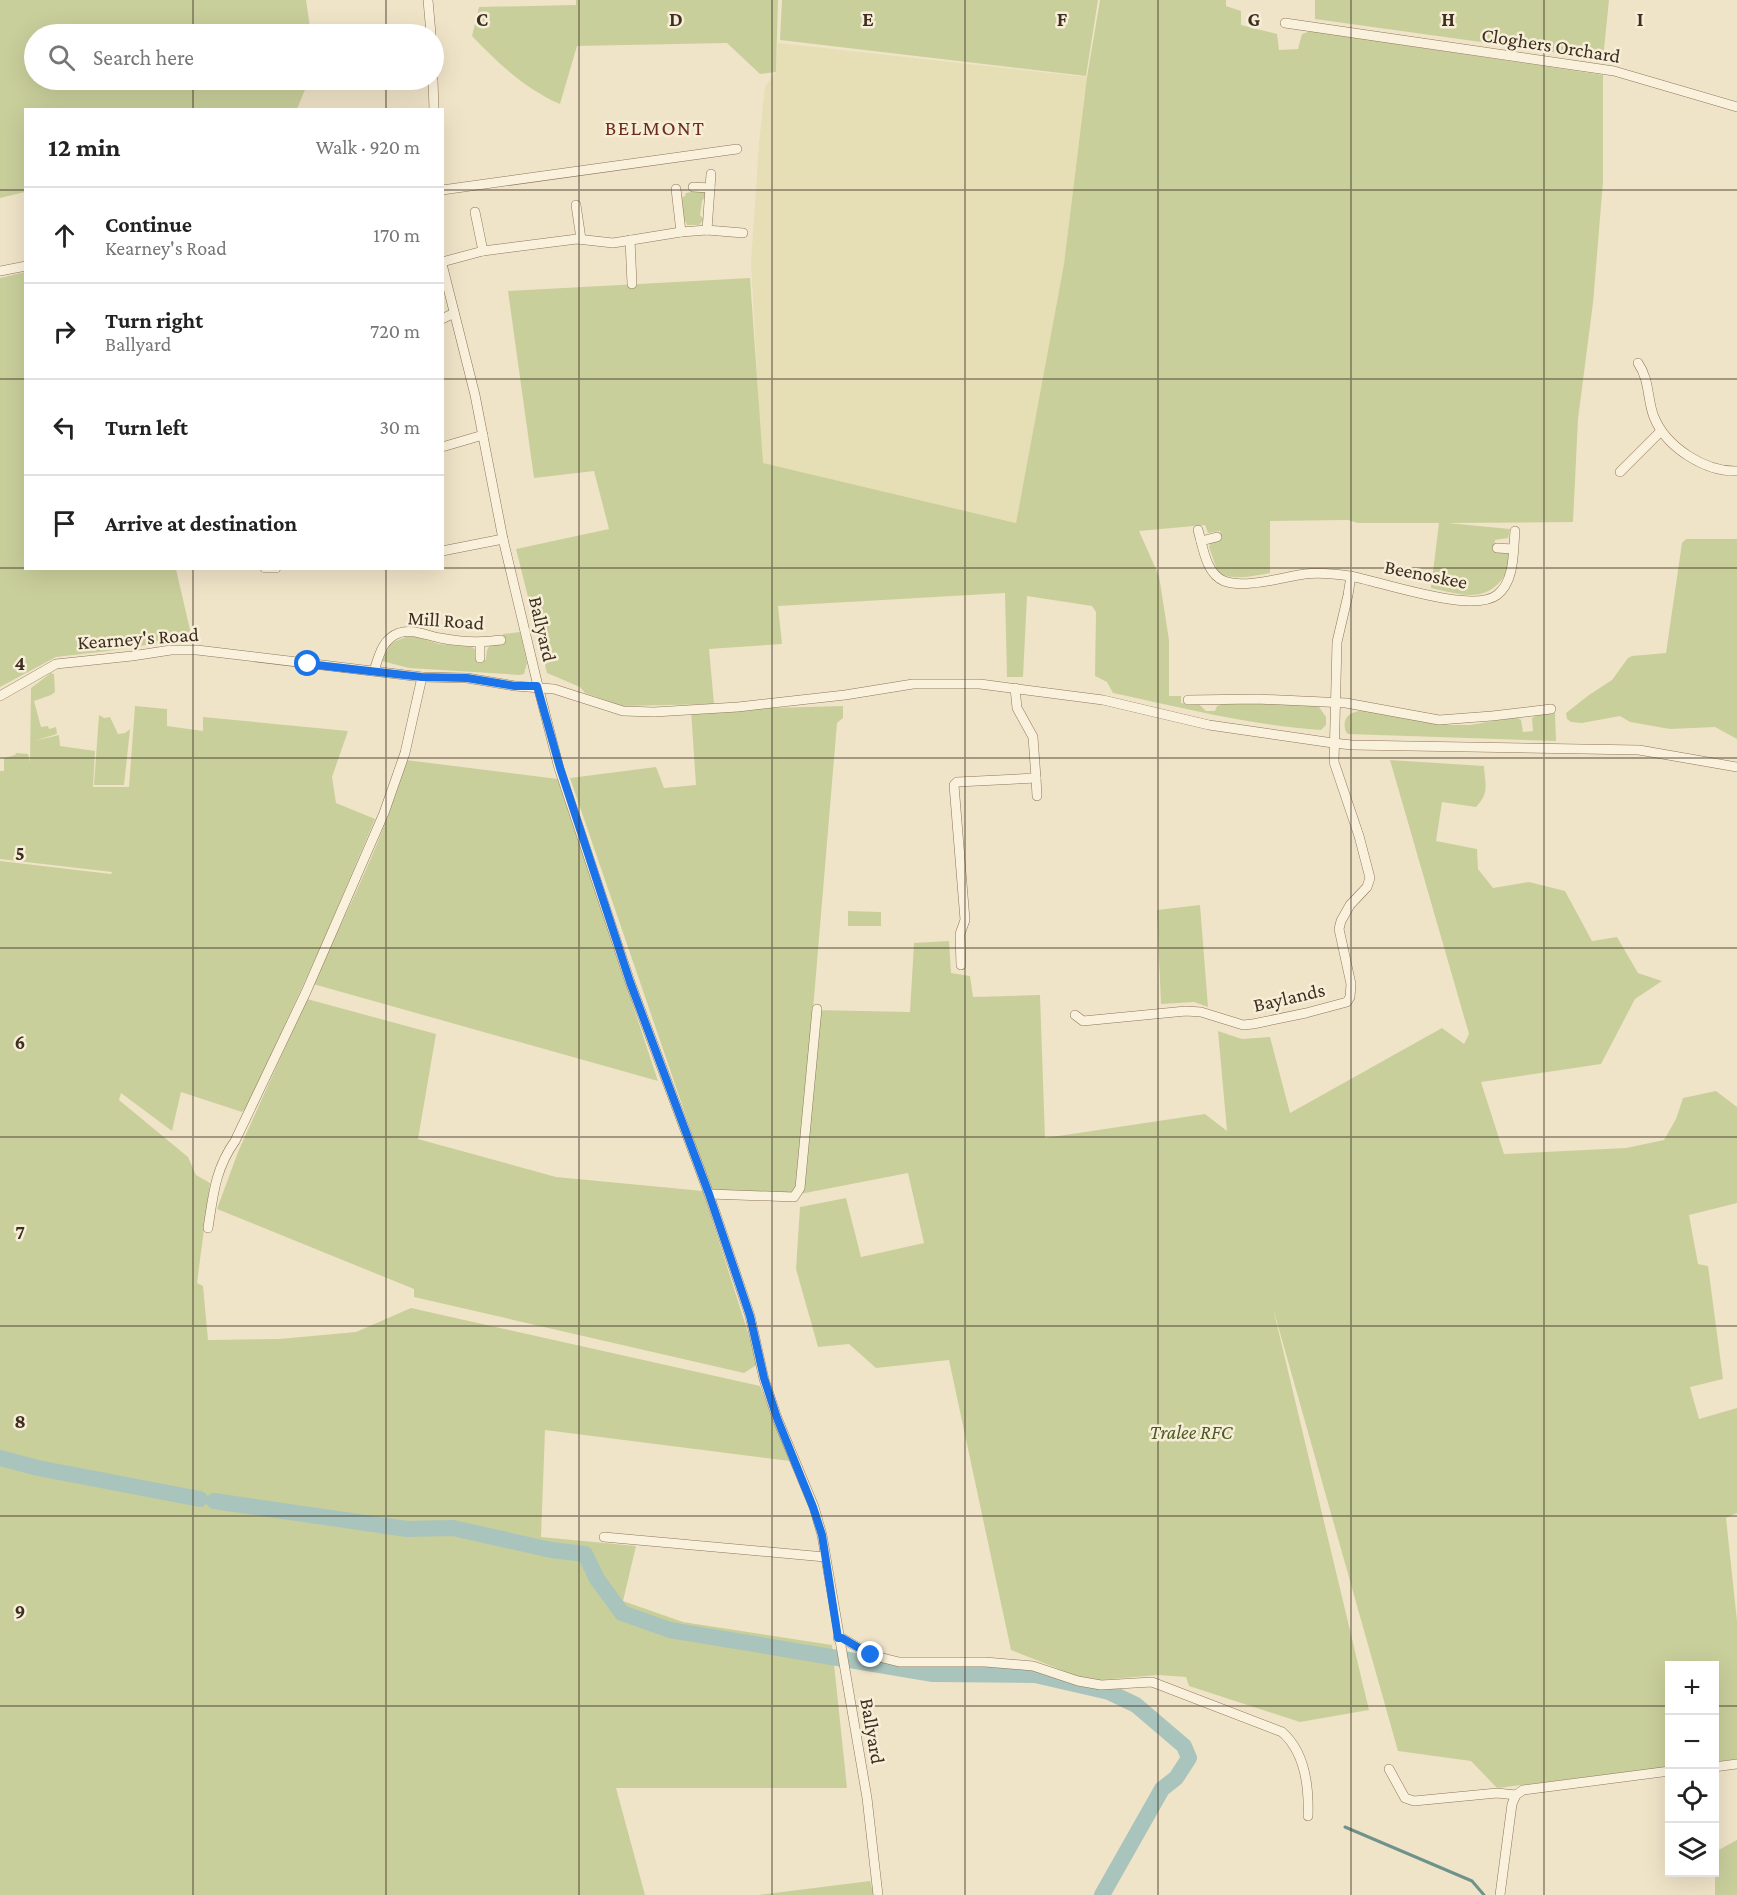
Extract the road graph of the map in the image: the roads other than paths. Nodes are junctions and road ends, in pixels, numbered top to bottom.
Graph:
1 (428, 0) edge
2 (1285, 23) dead end
3 (430, 24) edge
4 (433, 90) edge
5 (1737, 107) edge
6 (434, 108) edge
7 (737, 149) dead end
8 (711, 174) dead end
9 (693, 187) dead end
10 (710, 188) junction
11 (676, 189) dead end
12 (444, 190) edge
13 (576, 205) dead end
14 (476, 212) dead end
15 (707, 230) junction
16 (681, 232) junction
17 (742, 233) dead end
18 (581, 239) junction
19 (630, 240) junction
20 (483, 251) junction
21 (444, 262) edge
22 (24, 266) edge
23 (0, 271) edge
24 (444, 271) edge
25 (632, 284) dead end
26 (454, 313) junction
27 (444, 318) edge
28 (1638, 363) dead end
29 (1661, 431) junction
30 (483, 435) junction
31 (444, 446) edge
32 (1737, 471) edge
33 (1620, 472) dead end
34 (1198, 530) dead end
35 (1515, 531) dead end
36 (1217, 537) dead end
37 (503, 539) junction
38 (1201, 541) junction
39 (1497, 548) dead end
40 (1514, 549) junction
41 (444, 551) edge
42 (1351, 576) junction
43 (501, 640) dead end
44 (480, 643) junction
45 (480, 658) dead end
46 (374, 671) junction
47 (422, 677) junction
48 (537, 686) junction
49 (1015, 688) junction
50 (0, 696) edge
51 (1188, 700) dead end
52 (1336, 703) junction
53 (1551, 709) dead end
54 (1333, 743) junction
55 (1737, 767) edge
56 (1036, 778) junction
57 (1037, 796) dead end
58 (961, 965) dead end
59 (817, 1009) dead end
60 (1075, 1015) dead end
61 (709, 1194) junction
62 (208, 1228) dead end
63 (604, 1537) dead end
64 (825, 1557) junction
65 (838, 1638) junction
66 (1737, 1764) edge
67 (1719, 1766) edge
68 (1389, 1769) dead end
69 (1665, 1772) edge
70 (1516, 1795) junction
71 (1308, 1816) dead end
72 (878, 1895) edge
73 (1500, 1895) edge

1 - 3 street
2 - 5 street, Cloghers Orchard
4 - 6 street
7 - 12 street
8 - 10 street
9 - 10 street
10 - 15 street
11 - 16 street
13 - 18 street
14 - 20 street
15 - 16 street
15 - 17 street
16 - 19 street
18 - 19 street
18 - 20 street
19 - 25 street
20 - 21 street
22 - 23 street
24 - 26 street, Ballyard
26 - 27 street
26 - 30 street, Ballyard
28 - 29 street
29 - 32 street
29 - 33 street
30 - 31 street
30 - 37 street, Ballyard
34 - 38 street, Beenoskee
35 - 40 street, Beenoskee
36 - 38 street
37 - 41 street
37 - 48 street, Ballyard
38 - 42 street, Beenoskee
39 - 40 street
40 - 42 street, Beenoskee
42 - 52 street
43 - 44 street, Mill Road
44 - 45 street
44 - 46 street, Mill Road
46 - 47 street, Kearney's Road
46 - 50 street, Kearney's Road
47 - 48 street, Kearney's Road
47 - 62 street
48 - 49 street, Kearney's Road
48 - 61 street, Ballyard
49 - 54 street, Kearney's Road
49 - 56 street
51 - 52 street
52 - 53 street
52 - 54 street
54 - 55 street, Kearney's Road
54 - 60 street, Baylands
56 - 57 street
56 - 58 street
59 - 61 street
61 - 64 street, Ballyard
63 - 64 street
64 - 65 street, Ballyard
65 - 71 street
65 - 72 street, Ballyard
66 - 67 street
68 - 70 street
69 - 70 street
70 - 73 street

